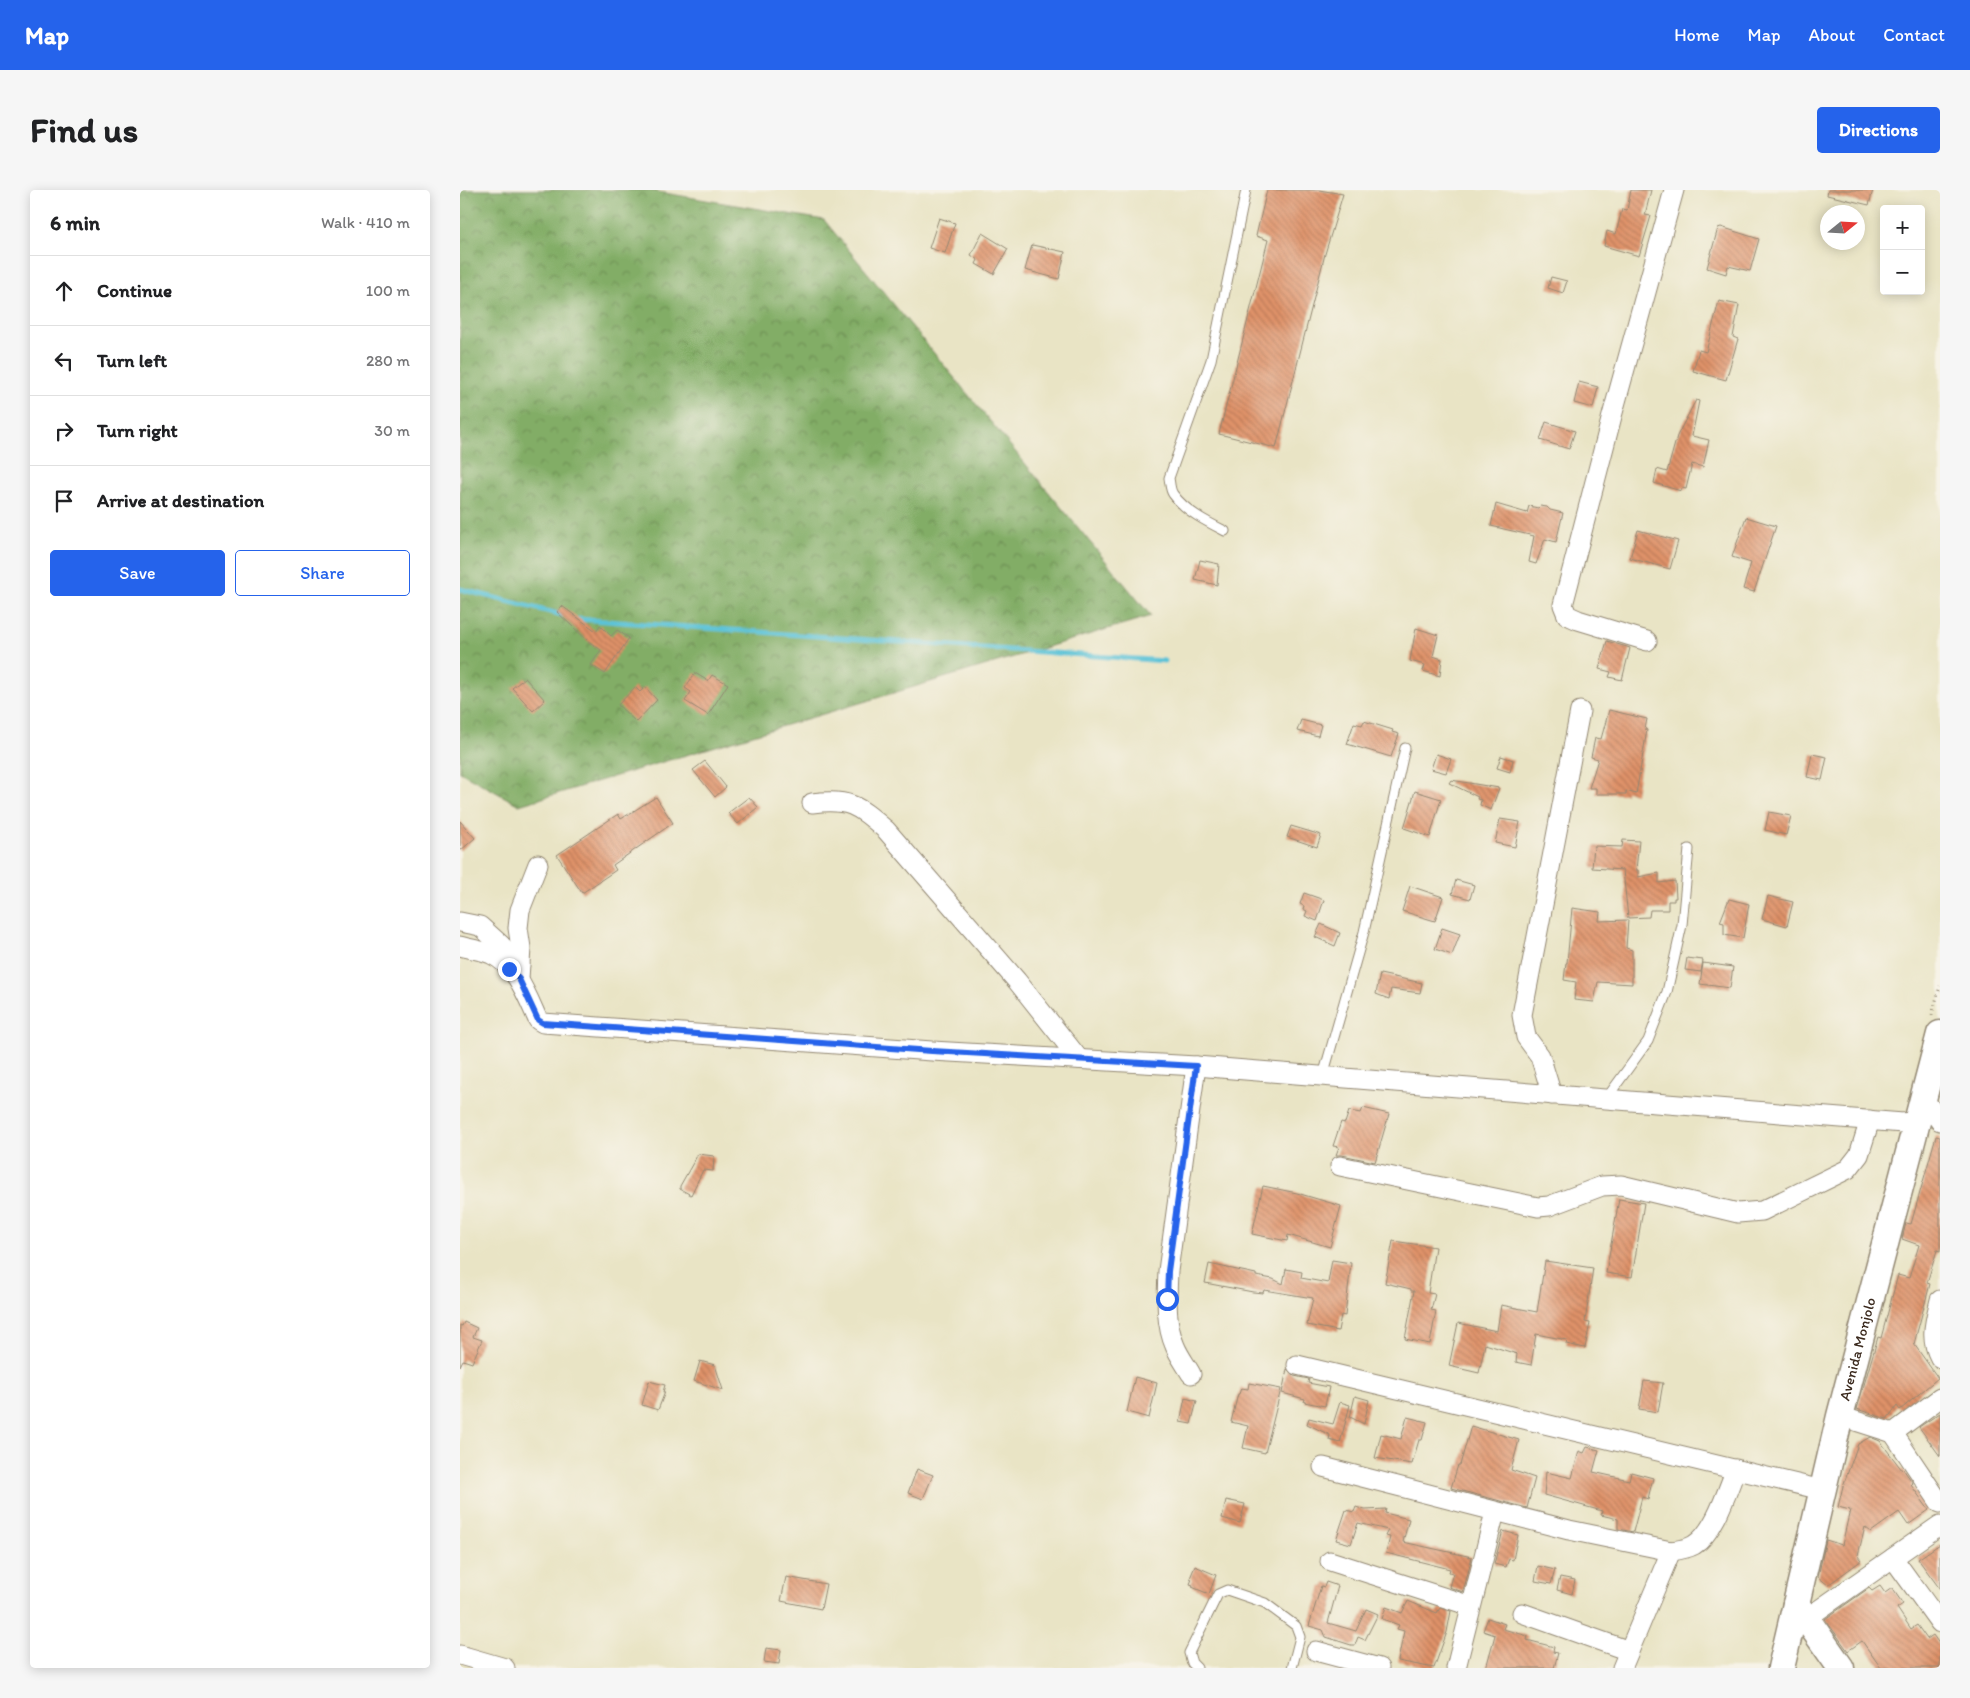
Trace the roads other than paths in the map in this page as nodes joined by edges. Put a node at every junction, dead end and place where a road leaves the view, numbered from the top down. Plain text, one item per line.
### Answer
1 (1246, 190) edge
2 (1674, 190) edge
3 (1225, 531) dead end
4 (1647, 641) dead end
5 (1580, 711) dead end
6 (1405, 748) dead end
7 (812, 803) dead end
8 (1689, 849) dead end
9 (538, 864) dead end
10 (460, 922) edge
11 (460, 946) edge
12 (520, 973) junction
13 (1940, 1034) edge
14 (1079, 1059) junction
15 (1196, 1066) junction
16 (1324, 1076) junction
17 (1552, 1095) junction
18 (1606, 1100) junction
19 (1927, 1113) edge
20 (1870, 1120) junction
21 (1340, 1166) dead end
22 (1940, 1300) edge
23 (1940, 1358) edge
24 (1297, 1365) dead end
25 (1192, 1374) dead end
26 (1940, 1398) edge
27 (1840, 1416) junction
28 (1892, 1433) junction
29 (1323, 1467) dead end
30 (1736, 1469) junction
31 (1822, 1490) junction
32 (1940, 1503) edge
33 (1495, 1512) junction
34 (1940, 1525) edge
35 (1671, 1551) junction
36 (1893, 1558) junction
37 (1330, 1561) dead end
38 (1471, 1606) junction
39 (1801, 1611) junction
40 (1522, 1613) dead end
41 (1940, 1623) edge
42 (1316, 1651) dead end
43 (1629, 1651) junction
44 (460, 1655) edge
45 (505, 1668) edge
46 (1197, 1668) edge
47 (1292, 1668) edge
48 (1379, 1668) edge
49 (1456, 1668) edge
50 (1622, 1668) edge
51 (1781, 1668) edge
52 (1841, 1668) edge

1 - 3 lane
2 - 4 street
5 - 17 street
6 - 16 lane
7 - 14 street
8 - 18 lane
9 - 12 street
10 - 12 street
11 - 12 street
12 - 14 street
13 - 19 street, Avenida Monjolo
14 - 15 street
15 - 16 street
15 - 25 street
16 - 17 street
17 - 18 street
18 - 20 street
19 - 20 street
19 - 27 street, Avenida Monjolo
20 - 21 street
22 - 23 street
24 - 30 street
26 - 28 street
27 - 28 street
27 - 31 street, Avenida Monjolo
28 - 32 street
29 - 33 street
30 - 31 street
30 - 35 street
31 - 39 street, Avenida Monjolo
33 - 35 street
33 - 38 street
34 - 36 street
35 - 43 street
36 - 39 street
36 - 41 street
37 - 38 street
38 - 49 street
39 - 51 street, Avenida Monjolo
39 - 52 street
40 - 43 street
42 - 48 street
43 - 50 street
44 - 45 street
46 - 47 lane

